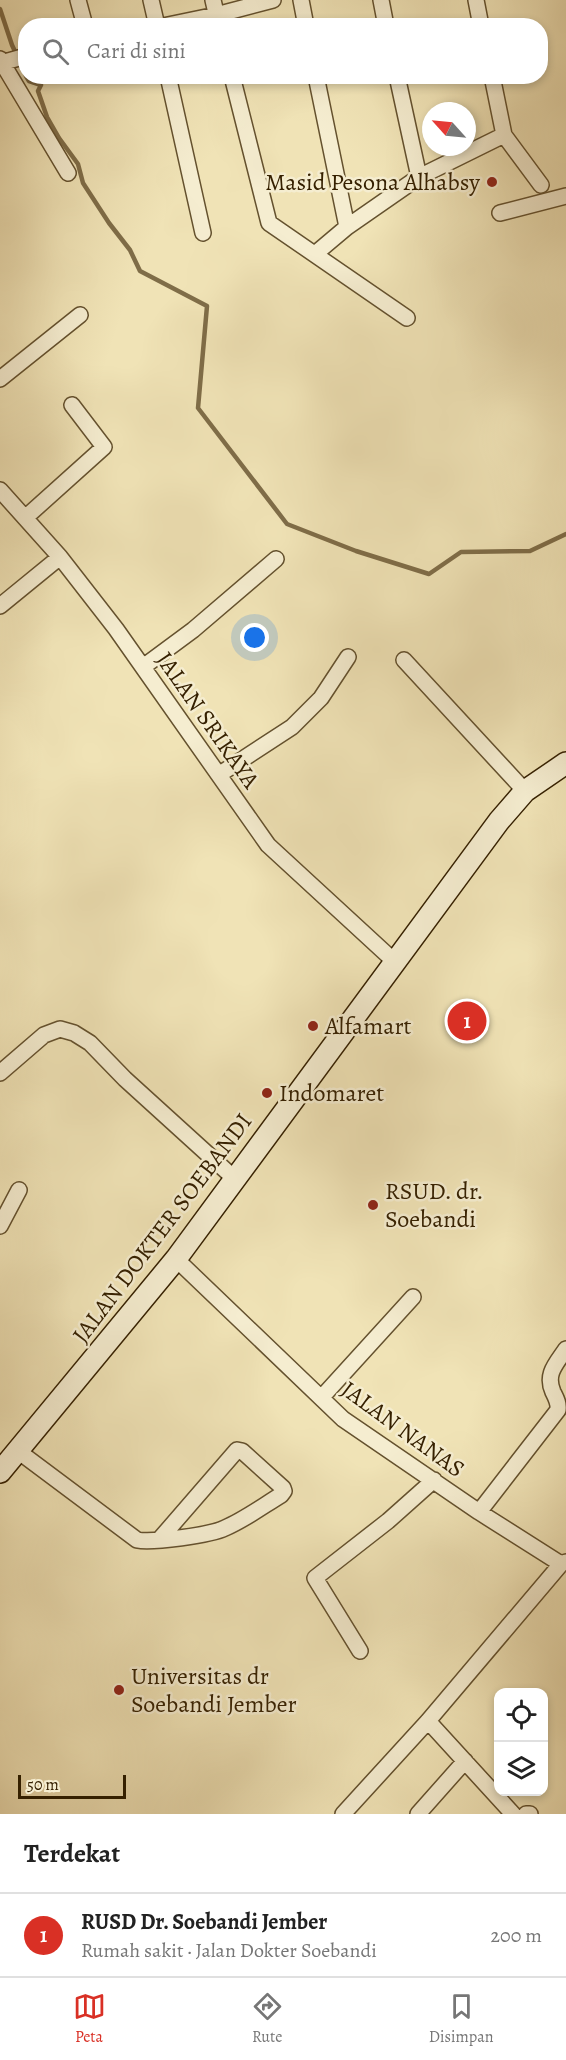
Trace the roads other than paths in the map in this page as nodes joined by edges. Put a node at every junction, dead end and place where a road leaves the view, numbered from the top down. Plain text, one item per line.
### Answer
1 (78, 0) edge
2 (151, 0) edge
3 (273, 0) edge
4 (301, 0) edge
5 (381, 0) edge
6 (476, 0) edge
7 (216, 14) edge
8 (83, 18) edge
9 (155, 18) edge
10 (198, 18) edge
11 (304, 18) edge
12 (385, 18) edge
13 (479, 18) edge
14 (18, 58) edge
15 (3, 61) edge
16 (170, 84) edge
17 (234, 84) edge
18 (318, 84) edge
19 (399, 84) edge
20 (494, 84) edge
21 (504, 135) junction
22 (68, 173) dead end
23 (419, 177) junction
24 (541, 185) dead end
25 (566, 196) edge
26 (500, 213) dead end
27 (346, 227) junction
28 (203, 233) dead end
29 (315, 254) junction
30 (80, 315) dead end
31 (406, 318) dead end
32 (0, 379) edge
33 (72, 405) dead end
34 (0, 490) edge
35 (26, 518) junction
36 (60, 557) junction
37 (276, 559) dead end
38 (0, 606) edge
39 (348, 657) dead end
40 (404, 660) dead end
41 (142, 667) junction
42 (566, 763) edge
43 (220, 774) junction
44 (525, 791) junction
45 (394, 961) junction
46 (0, 1073) edge
47 (234, 1178) junction
48 (19, 1190) dead end
49 (0, 1226) edge
50 (176, 1260) junction
51 (413, 1297) dead end
52 (566, 1349) edge
53 (322, 1397) junction
54 (18, 1451) junction
55 (0, 1471) edge
56 (434, 1480) junction
57 (479, 1512) junction
58 (159, 1540) junction
59 (564, 1563) edge
60 (360, 1651) dead end
61 (428, 1721) junction
62 (465, 1761) junction
63 (343, 1814) edge
64 (418, 1814) edge
65 (513, 1814) edge

1 - 8 street
2 - 9 street
3 - 7 street
4 - 11 street
5 - 12 street
6 - 13 street
7 - 10 street
14 - 15 street
15 - 22 street
16 - 28 street
17 - 29 street
18 - 27 street
19 - 23 street
20 - 21 street
21 - 23 street
21 - 24 street
23 - 27 street
25 - 26 street
27 - 29 street
29 - 31 street
30 - 32 street
33 - 35 street
34 - 35 street, JALAN SRIKAYA
35 - 36 street, JALAN SRIKAYA
36 - 38 street
36 - 41 street, JALAN SRIKAYA
37 - 41 street
39 - 43 street
40 - 44 street
41 - 43 street, JALAN SRIKAYA
42 - 44 main road, JALAN DOKTER SOEBANDI
43 - 45 street, JALAN SRIKAYA
44 - 45 main road, JALAN DOKTER SOEBANDI
45 - 47 main road, JALAN DOKTER SOEBANDI
46 - 47 street
47 - 50 main road, JALAN DOKTER SOEBANDI
48 - 49 street
50 - 53 street, JALAN NANAS
50 - 54 main road, JALAN DOKTER SOEBANDI
51 - 53 street
52 - 57 street
53 - 56 street, JALAN NANAS
54 - 55 main road, JALAN DOKTER SOEBANDI
54 - 58 street
56 - 57 street, JALAN NANAS
56 - 60 street
57 - 59 street, JALAN NANAS
58 - 58 street
59 - 61 street
61 - 62 street
61 - 63 street
62 - 64 street
62 - 65 street

